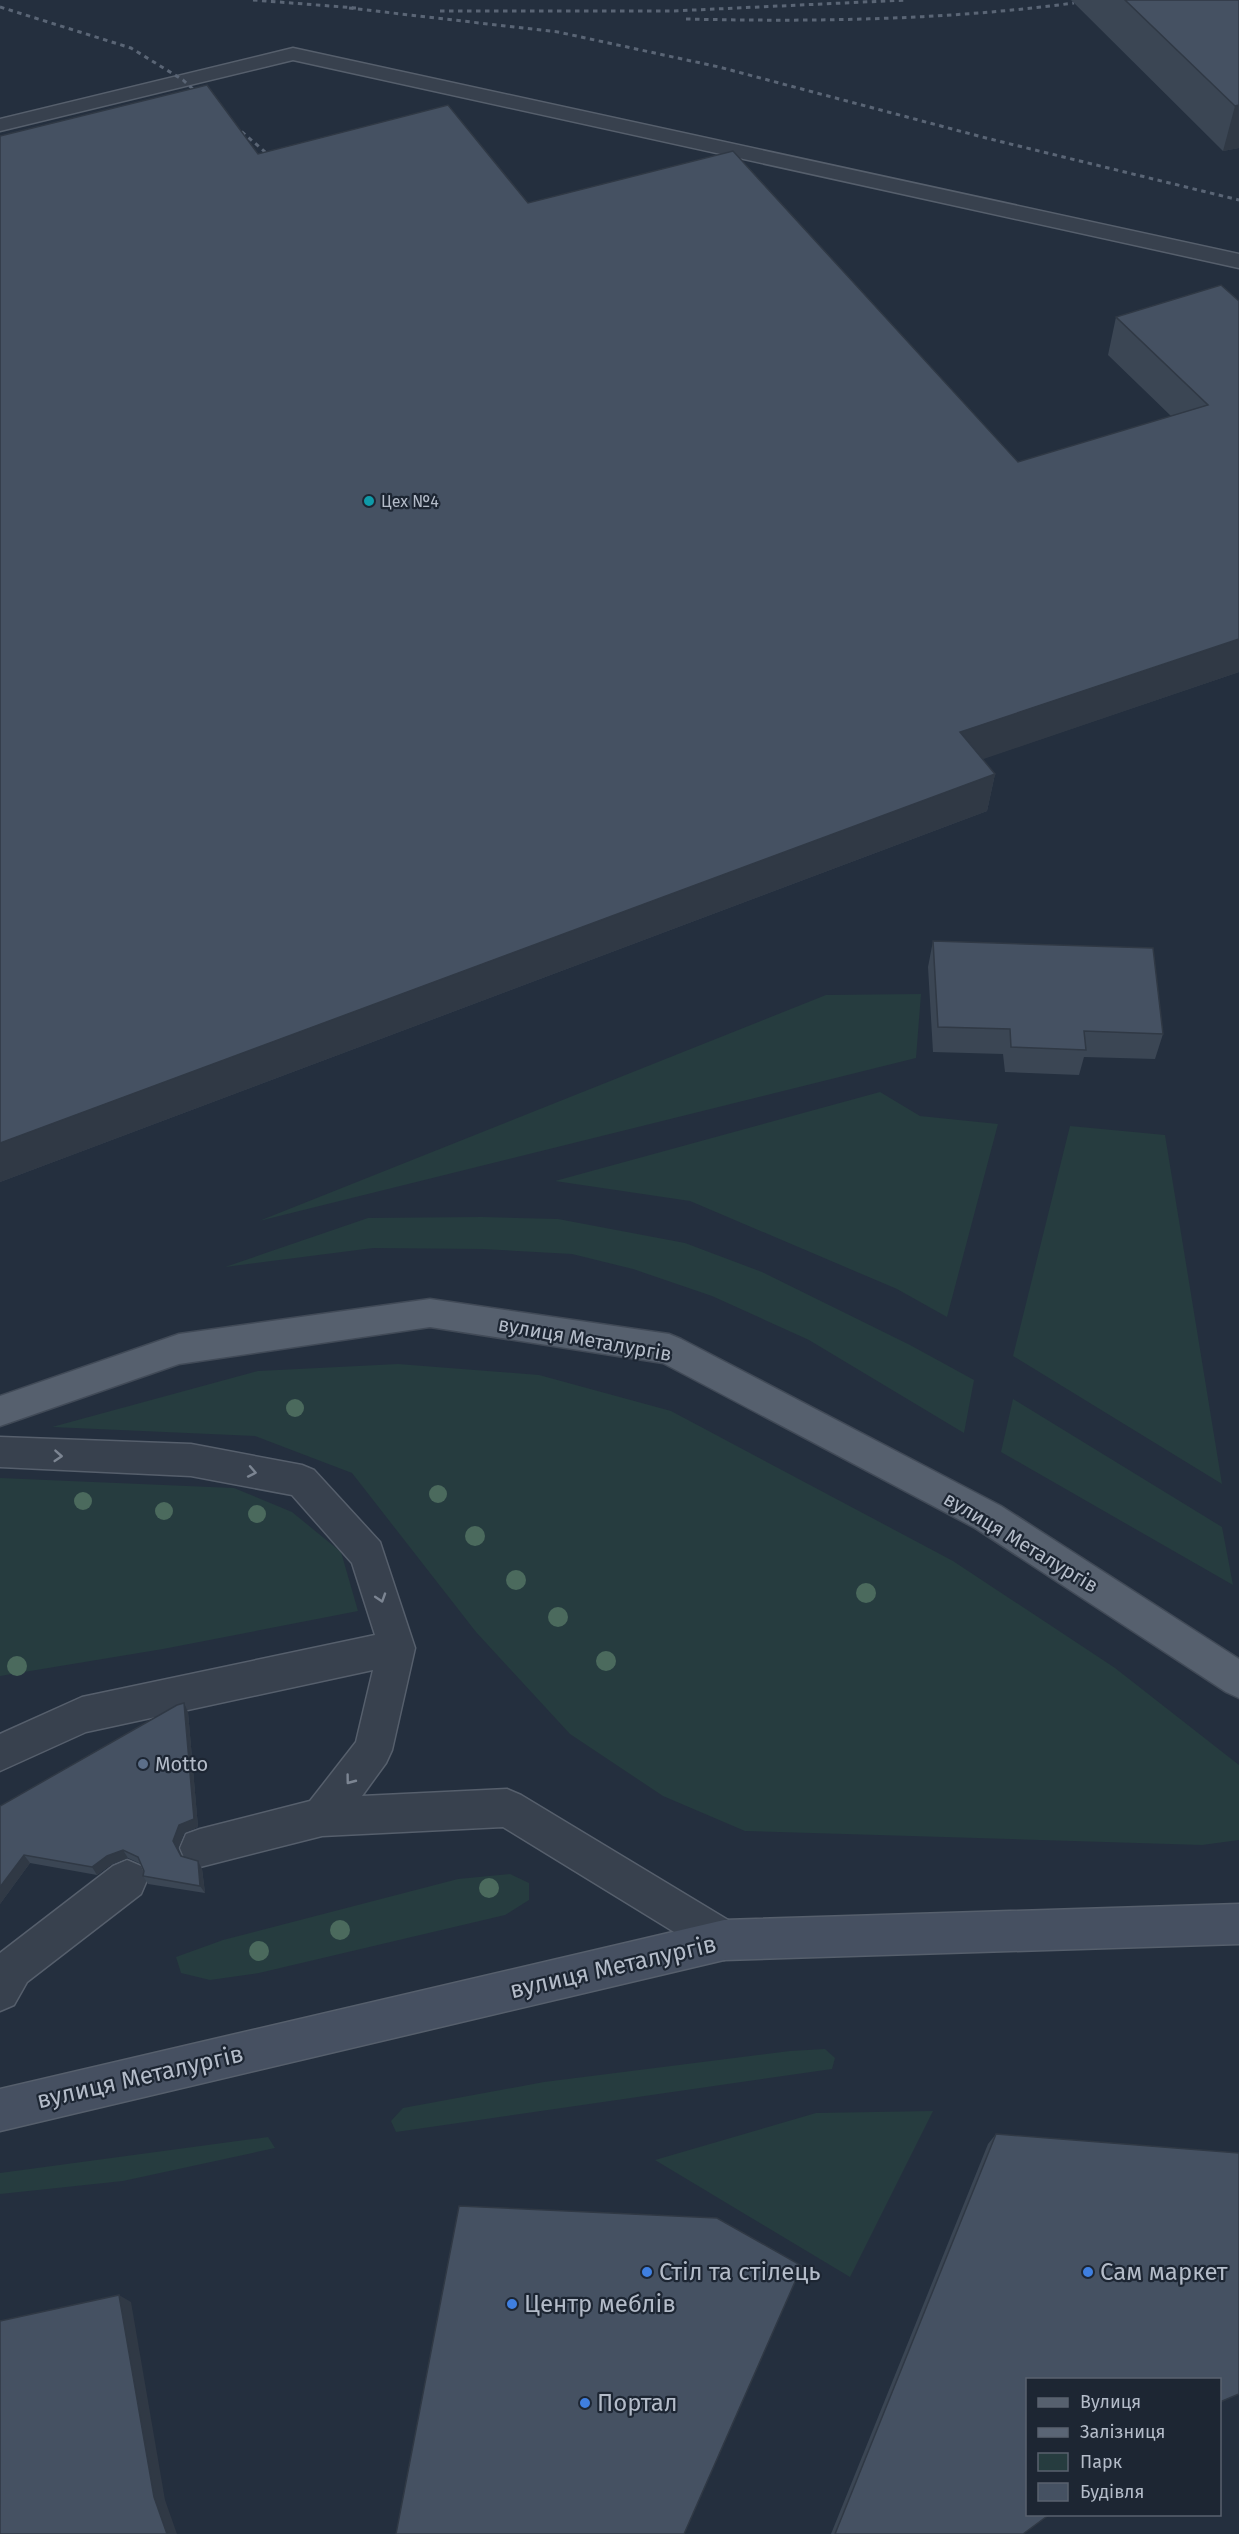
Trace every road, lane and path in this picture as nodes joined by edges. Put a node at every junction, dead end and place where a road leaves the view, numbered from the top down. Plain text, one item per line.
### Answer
1 (0, 125) edge
2 (1239, 261) edge
3 (0, 1411) edge
4 (0, 1452) edge
5 (397, 1648) junction
6 (1239, 1680) edge
7 (0, 1753) edge
8 (322, 1817) junction
9 (200, 1848) dead end
10 (127, 1880) dead end
11 (1239, 1924) edge
12 (724, 1940) junction
13 (0, 1991) edge
14 (0, 2110) edge

1 - 2 lane
3 - 6 main road, вулиця Металургів
4 -> 5 lane
5 - 7 lane
5 -> 8 lane
8 - 9 lane
8 - 12 lane
10 - 13 lane
11 - 12 main road, вулиця Металургів
12 - 14 main road, вулиця Металургів

